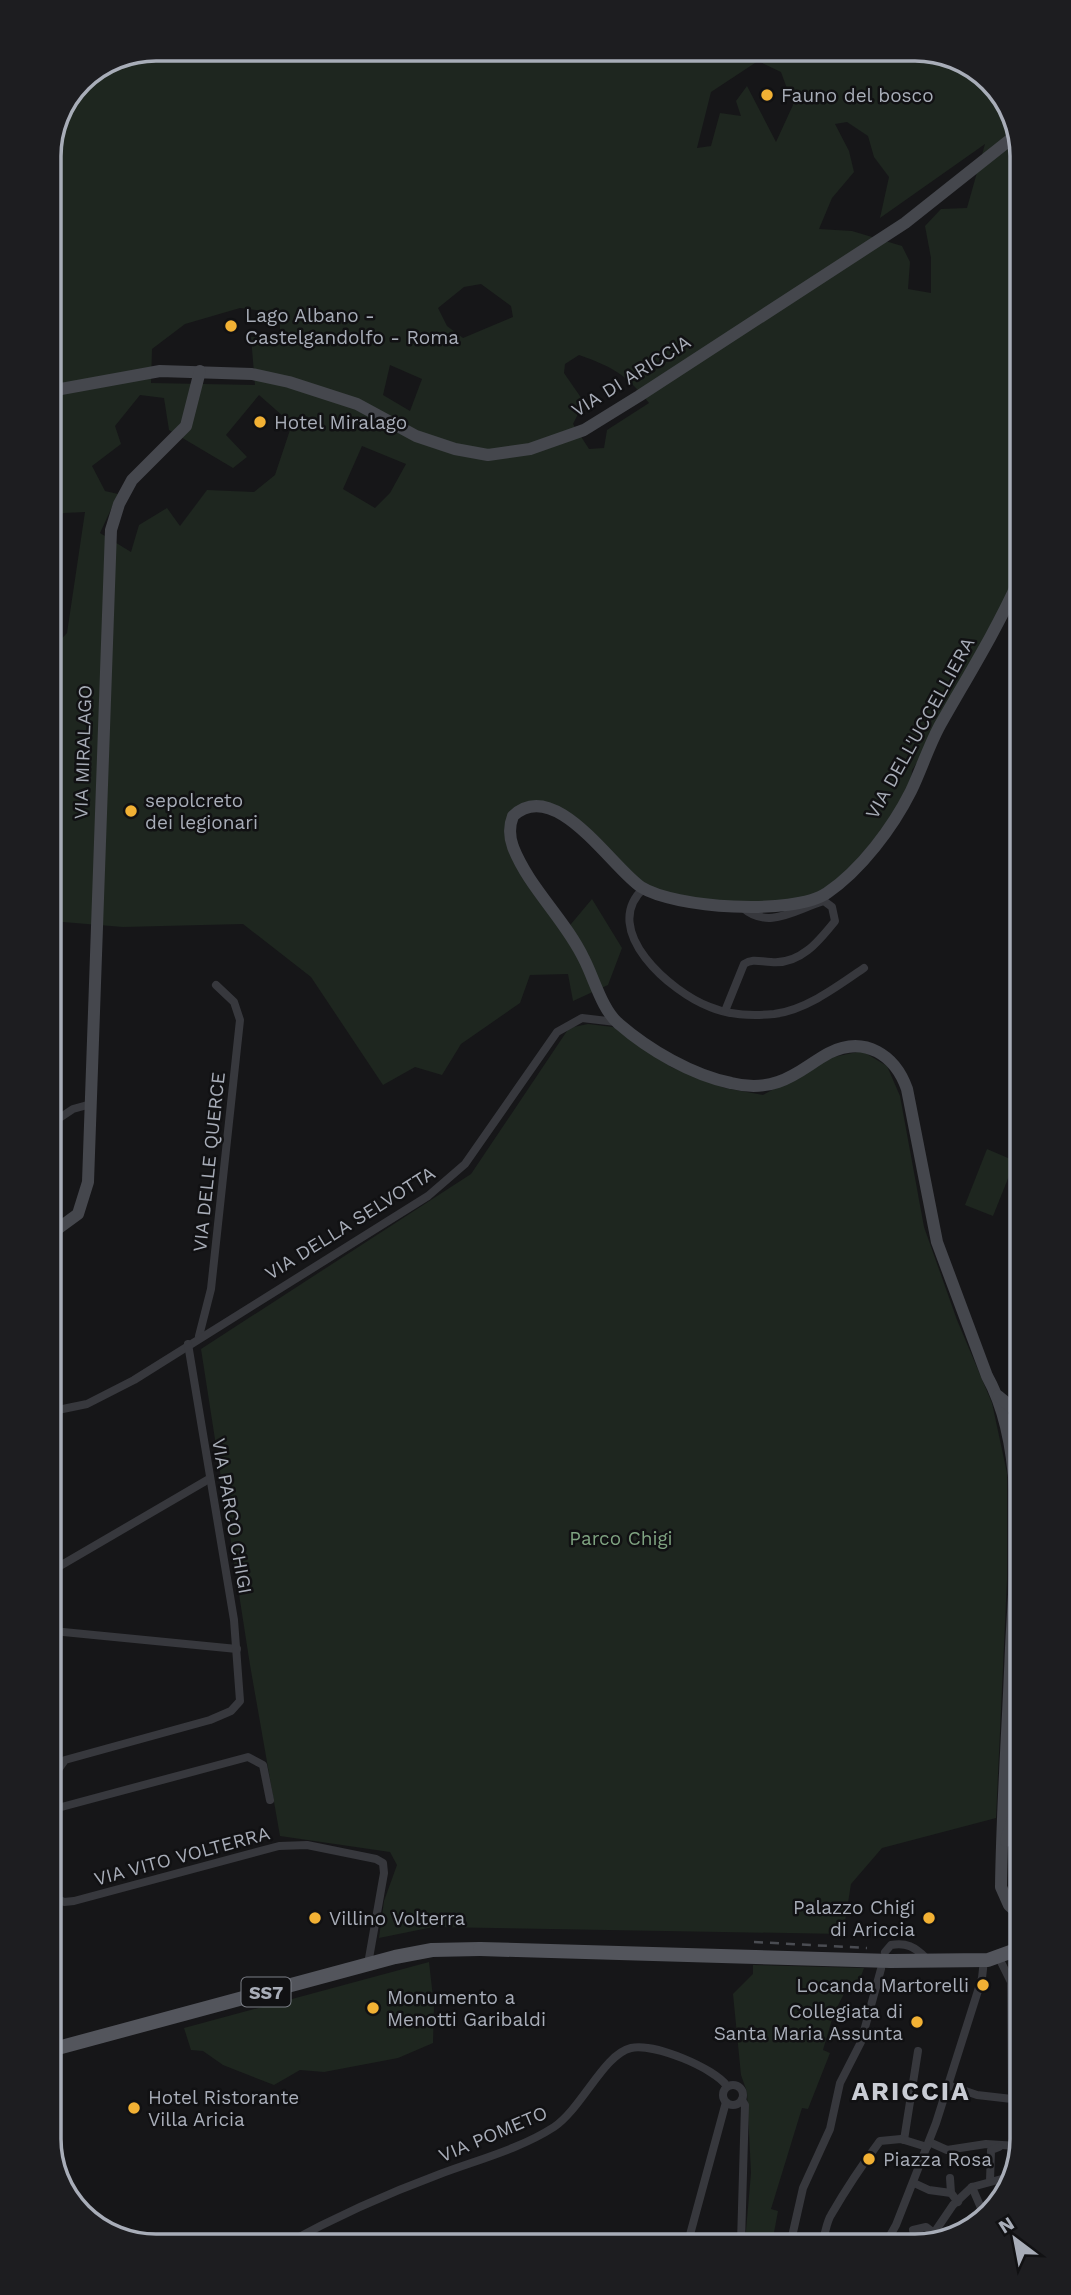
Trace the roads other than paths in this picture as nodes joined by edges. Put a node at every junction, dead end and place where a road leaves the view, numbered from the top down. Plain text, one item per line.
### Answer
1 (1008, 141) edge
2 (201, 371) junction
3 (61, 389) edge
4 (1010, 598) edge
5 (644, 888) junction
6 (743, 907) junction
7 (864, 968) dead end
8 (216, 985) dead end
9 (724, 1011) junction
10 (616, 1023) junction
11 (91, 1104) junction
12 (61, 1117) edge
13 (61, 1226) edge
14 (188, 1344) junction
15 (998, 1396) junction
16 (1010, 1406) edge
17 (61, 1410) edge
18 (1010, 1454) edge
19 (209, 1479) junction
20 (61, 1564) edge
21 (61, 1632) edge
22 (1010, 1636) edge
23 (237, 1649) junction
24 (61, 1766) edge
25 (1004, 1784) junction
26 (1010, 1792) edge
27 (270, 1800) dead end
28 (61, 1807) edge
29 (1010, 1834) edge
30 (1002, 1852) junction
31 (61, 1900) edge
32 (1010, 1901) edge
33 (1010, 1953) edge
34 (999, 1958) junction
35 (984, 1960) junction
36 (886, 1961) junction
37 (368, 1964) junction
38 (1010, 1983) edge
39 (61, 2047) edge
40 (918, 2051) dead end
41 (948, 2085) junction
42 (727, 2086) junction
43 (1010, 2099) edge
44 (742, 2100) junction
45 (726, 2102) junction
46 (904, 2140) junction
47 (928, 2144) junction
48 (1010, 2144) edge
49 (1001, 2146) junction
50 (950, 2178) dead end
51 (1001, 2178) edge
52 (989, 2181) junction
53 (914, 2183) junction
54 (972, 2187) junction
55 (951, 2193) junction
56 (958, 2202) junction
57 (980, 2206) edge
58 (913, 2230) dead end
59 (934, 2232) joint
60 (306, 2234) edge
61 (690, 2234) edge
62 (741, 2234) edge
63 (793, 2234) edge
64 (824, 2234) edge
65 (891, 2234) edge

1 - 2 street, VIA DI ARICCIA
2 - 3 street, VIA DI ARICCIA
2 - 11 street, VIA MIRALAGO
4 - 6 street, VIA DELL'UCCELLIERA
5 - 6 street, VIA DELL'UCCELLIERA
5 - 9 street
5 - 10 street, VIA DELL'UCCELLIERA
6 - 9 street
7 - 9 street
8 - 14 street, VIA DELLE QUERCE
10 - 14 street, VIA DELLA SELVOTTA
10 - 15 street
11 - 12 street
11 - 13 street, VIA MIRALAGO
14 - 17 street, VIA DELLA SELVOTTA
14 - 19 street, VIA PARCO CHIGI
15 - 16 street
15 - 18 street
19 - 20 street
19 - 23 street, VIA PARCO CHIGI
21 - 23 street
22 - 25 street
23 - 24 street, VIA PARCO CHIGI
25 - 26 street
25 - 30 street
27 - 28 street
29 - 30 street
30 - 32 street
31 - 37 street, VIA VITO VOLTERRA
33 - 34 main road, SS7
34 - 35 main road, SS7
34 - 38 street
35 - 36 main road, SS7
35 - 41 street
36 - 37 main road, SS7, bridge
36 - 63 street
37 - 39 main road, SS7
40 - 46 street
41 - 43 street
41 - 47 street
42 - 44 street
42 - 45 street
42 - 60 street, VIA POMETO
44 - 45 street
44 - 62 street
45 - 61 street
46 - 47 street
46 - 64 street
47 - 49 street
47 - 53 street
48 - 49 street
49 - 52 street
50 - 55 street
51 - 52 street
52 - 54 street
53 - 55 street
53 - 65 street
54 - 56 street
54 - 57 street
55 - 56 street
56 - 59 street
58 - 59 street

